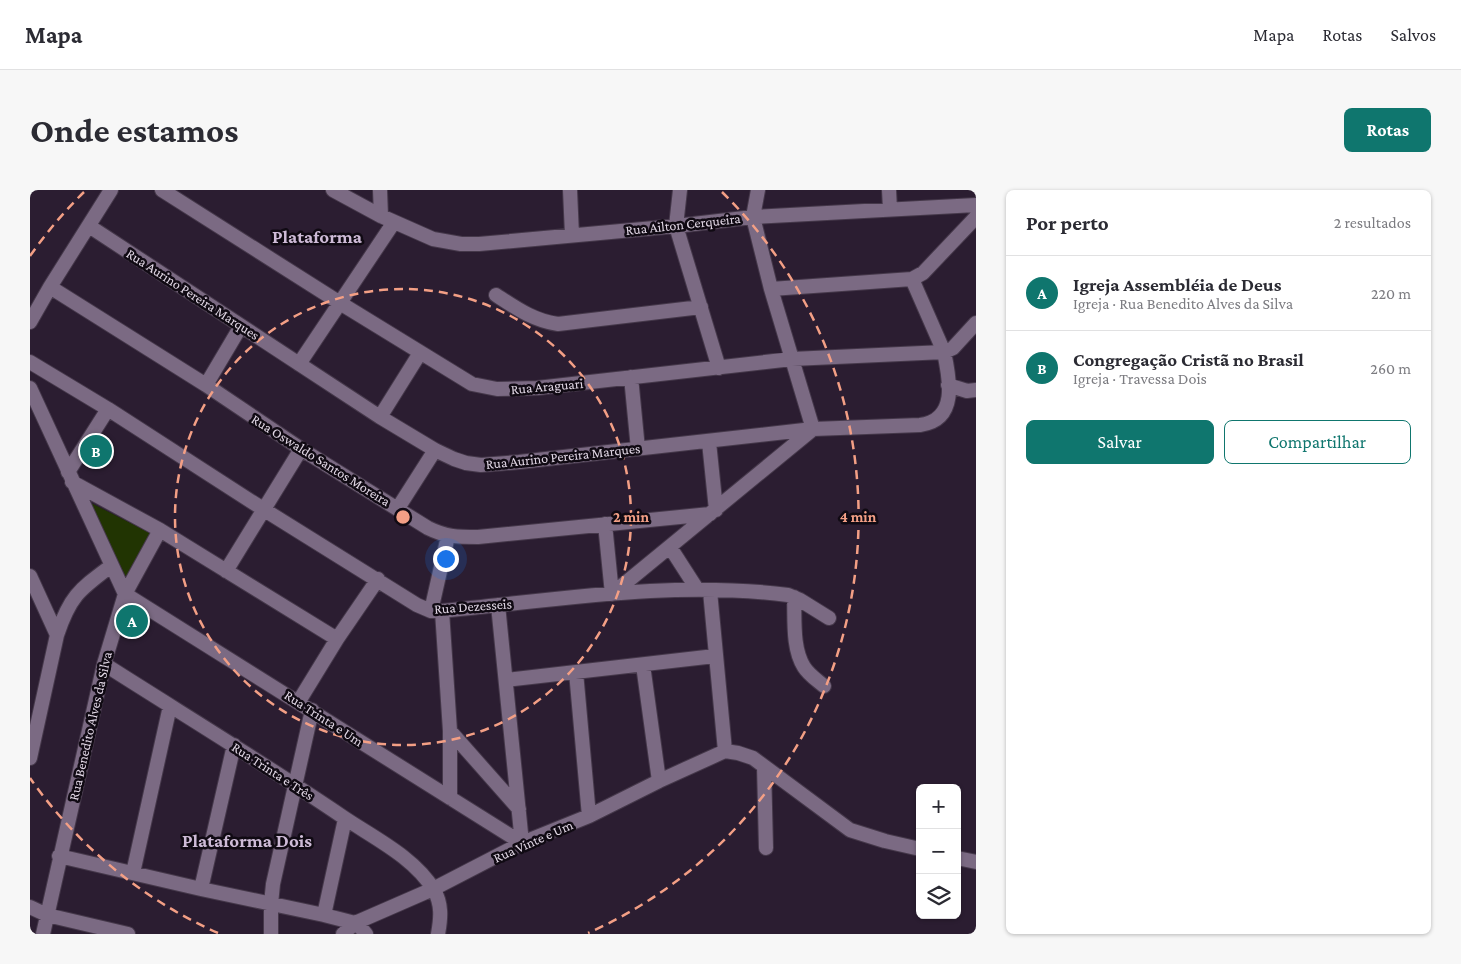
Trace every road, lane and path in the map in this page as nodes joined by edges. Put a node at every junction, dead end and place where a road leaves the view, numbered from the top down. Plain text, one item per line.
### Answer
1 (111, 190) edge
2 (162, 190) edge
3 (333, 190) edge
4 (380, 190) edge
5 (570, 190) edge
6 (680, 190) edge
7 (758, 190) edge
8 (889, 190) edge
9 (976, 205) edge
10 (890, 209) junction
11 (753, 217) junction
12 (976, 217) edge
13 (387, 219) junction
14 (89, 226) junction
15 (676, 226) junction
16 (572, 235) junction
17 (912, 279) junction
18 (50, 286) junction
19 (771, 289) junction
20 (496, 295) dead end
21 (340, 303) junction
22 (701, 307) junction
23 (30, 322) edge
24 (976, 323) edge
25 (241, 326) junction
26 (944, 352) junction
27 (420, 353) junction
28 (792, 359) junction
29 (30, 362) edge
30 (299, 364) junction
31 (719, 368) junction
32 (631, 377) junction
33 (206, 385) junction
34 (948, 385) junction
35 (30, 388) edge
36 (976, 390) edge
37 (108, 409) junction
38 (380, 416) junction
39 (813, 429) junction
40 (709, 442) junction
41 (301, 449) junction
42 (638, 449) junction
43 (435, 450) junction
44 (70, 477) junction
45 (398, 508) junction
46 (263, 509) junction
47 (713, 512) junction
48 (605, 524) junction
49 (160, 530) junction
50 (448, 536) junction
51 (670, 547) junction
52 (111, 566) junction
53 (226, 571) junction
54 (30, 576) edge
55 (378, 579) junction
56 (704, 590) junction
57 (125, 594) junction
58 (612, 594) junction
59 (794, 597) junction
60 (498, 605) junction
61 (436, 611) junction
62 (829, 618) dead end
63 (57, 636) junction
64 (337, 639) junction
65 (715, 656) junction
66 (104, 664) junction
67 (644, 665) junction
68 (576, 672) junction
69 (506, 680) junction
70 (824, 686) dead end
71 (299, 702) junction
72 (170, 706) junction
73 (312, 710) junction
74 (450, 730) junction
75 (234, 745) junction
76 (725, 750) junction
77 (30, 758) edge
78 (764, 766) junction
79 (659, 781) junction
80 (296, 785) junction
81 (450, 798) junction
82 (519, 809) junction
83 (589, 816) junction
84 (345, 818) junction
85 (522, 843) junction
86 (766, 848) dead end
87 (916, 848) edge
88 (60, 856) junction
89 (961, 859) edge
90 (976, 862) edge
91 (133, 873) junction
92 (201, 889) junction
93 (433, 889) junction
94 (271, 904) junction
95 (30, 907) edge
96 (47, 915) junction
97 (324, 916) junction
98 (355, 924) junction
99 (43, 934) edge
100 (128, 934) edge
101 (271, 934) edge
102 (343, 934) edge
103 (366, 934) edge
104 (438, 934) edge

1 - 14 street
2 - 21 street, Rua Araguari
3 - 13 street, Rua Ailton Cerqueira
4 - 13 street
5 - 16 street
6 - 15 street
7 - 11 street
8 - 10 street
9 - 10 street, Rua Ailton Cerqueira
10 - 11 street, Rua Ailton Cerqueira
11 - 15 street, Rua Ailton Cerqueira
11 - 19 street
12 - 17 street
13 - 16 street, Rua Ailton Cerqueira
13 - 21 street
14 - 18 street
14 - 25 street, Rua Aurino Pereira Marques
15 - 16 street, Rua Ailton Cerqueira
15 - 22 street
17 - 19 street
17 - 26 street
18 - 23 street
18 - 33 street, Rua Oswaldo Santos Moreira
19 - 28 street
20 - 22 street
21 - 27 street, Rua Araguari
21 - 30 street
22 - 31 street
24 - 26 street
25 - 30 street, Rua Aurino Pereira Marques
25 - 33 street
26 - 28 street, Rua Araguari
26 - 34 street
27 - 32 street, Rua Araguari
27 - 38 street
28 - 31 street, Rua Araguari
28 - 39 street
29 - 37 street, Rua Dezesseis
30 - 38 street, Rua Aurino Pereira Marques
31 - 32 street, Rua Araguari
32 - 42 street
33 - 41 street, Rua Oswaldo Santos Moreira
34 - 36 street
34 - 39 street, Rua Aurino Pereira Marques
35 - 44 street
37 - 44 street
37 - 46 street, Rua Dezesseis
38 - 43 street, Rua Aurino Pereira Marques
39 - 40 street, Rua Aurino Pereira Marques
39 - 47 street
40 - 42 street, Rua Aurino Pereira Marques
40 - 47 street
41 - 45 street, Rua Oswaldo Santos Moreira
41 - 46 street
42 - 43 street, Rua Aurino Pereira Marques
43 - 45 street
44 - 49 street
44 - 52 street
45 - 50 street, Rua Oswaldo Santos Moreira
46 - 53 street
46 - 55 street, Rua Dezesseis
47 - 48 street, Rua Oswaldo Santos Moreira
47 - 51 street
48 - 50 street, Rua Oswaldo Santos Moreira
48 - 58 street
49 - 53 street
49 - 57 street, Rua Benedito Alves da Silva
50 - 61 street
51 - 56 street
51 - 58 street
52 - 57 street
52 - 63 street
53 - 64 street
54 - 63 street
55 - 61 street, Rua Dezesseis
55 - 64 street
56 - 58 street, Rua Dezesseis
56 - 59 street, Rua Dezesseis
56 - 65 street
57 - 66 street, Rua Benedito Alves da Silva
57 - 71 street, Rua Trinta e Um
58 - 60 street, Rua Dezesseis
59 - 62 street, Rua Dezesseis
59 - 70 street
60 - 61 street, Rua Dezesseis
60 - 69 street
61 - 74 street
63 - 77 street
64 - 71 street
65 - 67 street
65 - 76 street
66 - 72 street, Rua Trinta e Três
66 - 88 street, Rua Benedito Alves da Silva
67 - 68 street
67 - 79 street
68 - 69 street
68 - 83 street
69 - 82 street
71 - 73 street, Rua Trinta e Um
72 - 75 street, Rua Trinta e Três
72 - 91 street
73 - 80 street
73 - 81 street, Rua Trinta e Um
74 - 81 street
74 - 82 street
75 - 80 street, Rua Trinta e Três
75 - 92 street
76 - 78 street
76 - 79 street, Rua Vinte e Um
78 - 86 street
78 - 87 street
79 - 83 street, Rua Vinte e Um
80 - 84 street, Rua Trinta e Três
80 - 94 street
81 - 85 street, Rua Trinta e Um
82 - 85 street
83 - 85 street, Rua Vinte e Um
84 - 93 street, Rua Trinta e Três
84 - 97 street
85 - 93 street, Rua Vinte e Um
88 - 91 street
88 - 96 street, Rua Benedito Alves da Silva
89 - 90 street
91 - 92 street
92 - 94 street
93 - 98 street, Rua Vinte e Um
93 - 104 street
94 - 97 street
94 - 101 street
95 - 96 street
96 - 99 street, Rua Benedito Alves da Silva
96 - 100 street
97 - 98 street
98 - 102 street, Rua Vinte e Um
98 - 103 street

